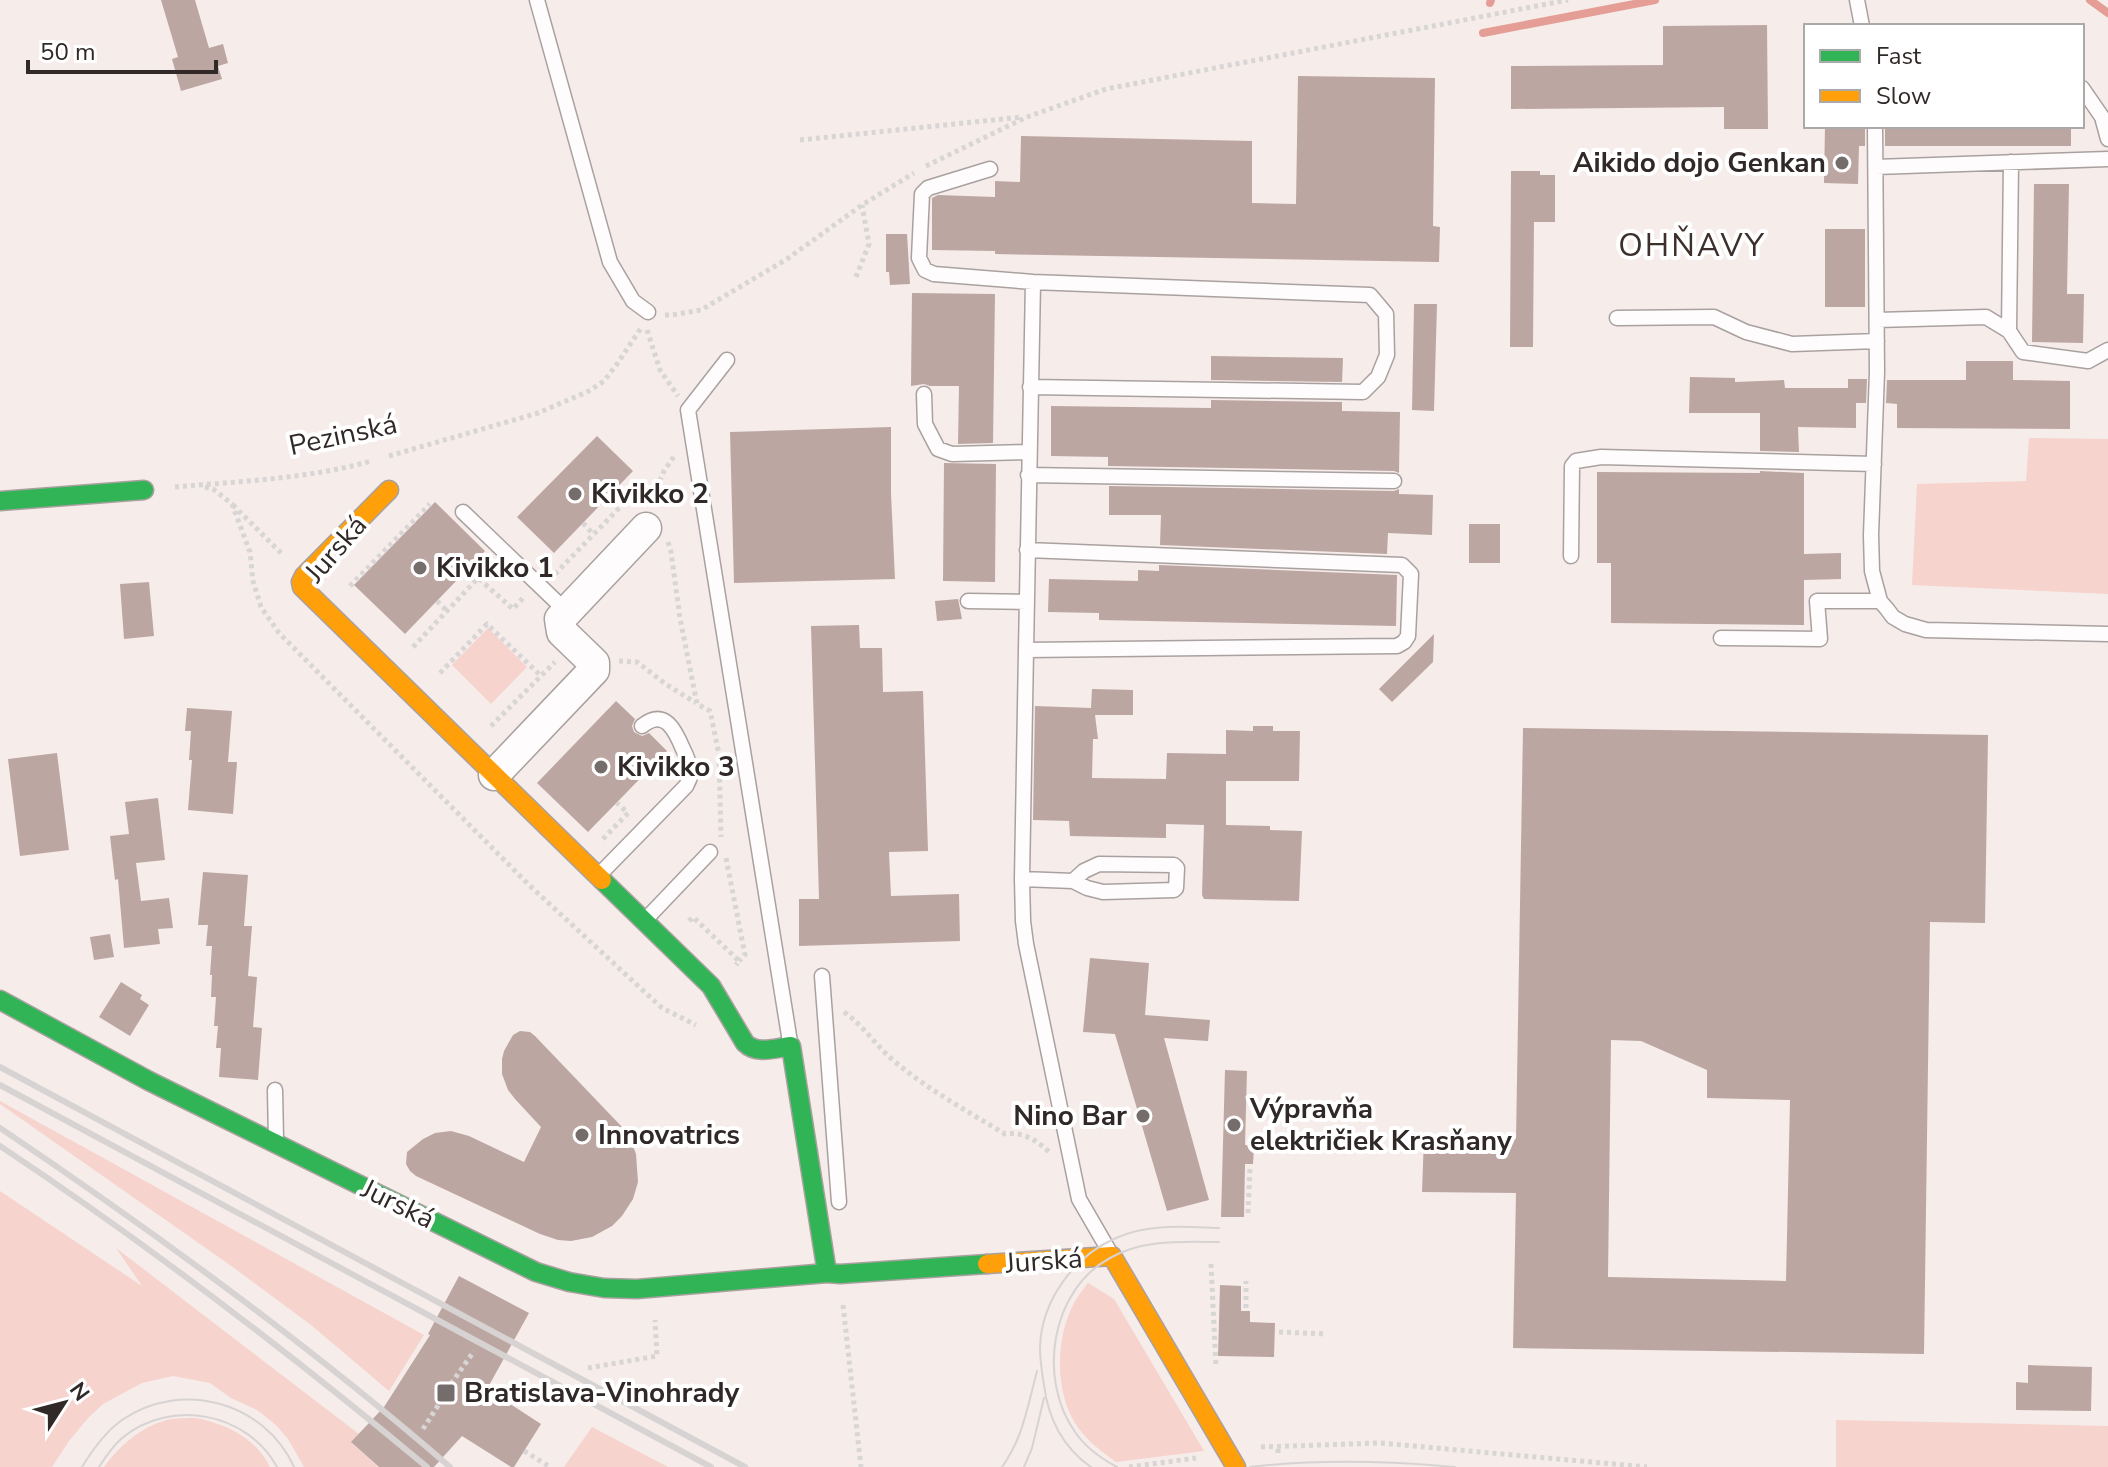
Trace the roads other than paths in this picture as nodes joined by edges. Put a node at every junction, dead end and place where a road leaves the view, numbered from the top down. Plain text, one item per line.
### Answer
1 (537, 0) edge
2 (1857, 0) edge
3 (1862, 24) edge
4 (2084, 91) edge
5 (1875, 128) edge
6 (2108, 139) edge
7 (2108, 159) edge
8 (2011, 162) junction
9 (1876, 167) junction
10 (990, 169) dead end
11 (1033, 282) junction
12 (646, 317) road end
13 (1617, 318) dead end
14 (1877, 320) junction
15 (2009, 331) junction
16 (1877, 341) junction
17 (2108, 350) edge
18 (727, 360) dead end
19 (1030, 387) junction
20 (924, 394) dead end
21 (1028, 452) junction
22 (1874, 464) junction
23 (1028, 475) junction
24 (1394, 481) dead end
25 (144, 490) road end
26 (389, 490) dead end
27 (0, 501) edge
28 (463, 512) dead end
29 (645, 522) road end
30 (1027, 550) junction
31 (1571, 556) dead end
32 (968, 601) dead end
33 (1880, 601) junction
34 (1027, 602) junction
35 (570, 607) junction
36 (2108, 634) edge
37 (1721, 638) dead end
38 (1026, 650) junction
39 (642, 726) dead end
40 (494, 775) junction
41 (716, 848) road end
42 (604, 870) junction
43 (1022, 879) junction
44 (1073, 881) junction
45 (650, 915) junction
46 (822, 976) dead end
47 (0, 1000) edge
48 (791, 1046) junction
49 (275, 1090) dead end
50 (275, 1144) junction
51 (839, 1202) dead end
52 (1112, 1256) junction
53 (833, 1273) junction
54 (1232, 1459) edge

1 - 12 lane
2 - 3 lane
4 - 6 lane
5 - 9 lane
7 - 8 lane
8 - 9 lane
8 - 15 lane
9 - 14 lane
10 - 11 lane
11 - 19 lane
11 - 19 lane
13 - 16 lane
14 - 15 lane
14 - 16 lane
15 - 17 lane
16 - 22 lane
18 - 48 lane
19 - 21 lane
20 - 21 lane
21 - 23 lane
22 - 31 lane
22 - 33 lane
23 - 24 lane
23 - 30 lane
25 - 27 street
26 - 40 street, Jurská
28 - 35 lane
29 - 35 street
30 - 34 lane
30 - 38 lane
32 - 34 lane
33 - 36 lane
33 - 37 lane
34 - 38 lane
35 - 40 street
38 - 43 lane
39 - 42 lane
40 - 42 street, Jurská
41 - 45 lane
42 - 45 street, Jurská
43 - 44 lane
43 - 52 lane
44 - 44 lane
45 - 48 street, Jurská
46 - 51 lane
47 - 50 street, Jurská
48 - 53 street
49 - 50 lane
50 - 53 street, Jurská
52 - 53 street, Jurská
52 - 54 street, Jurská

